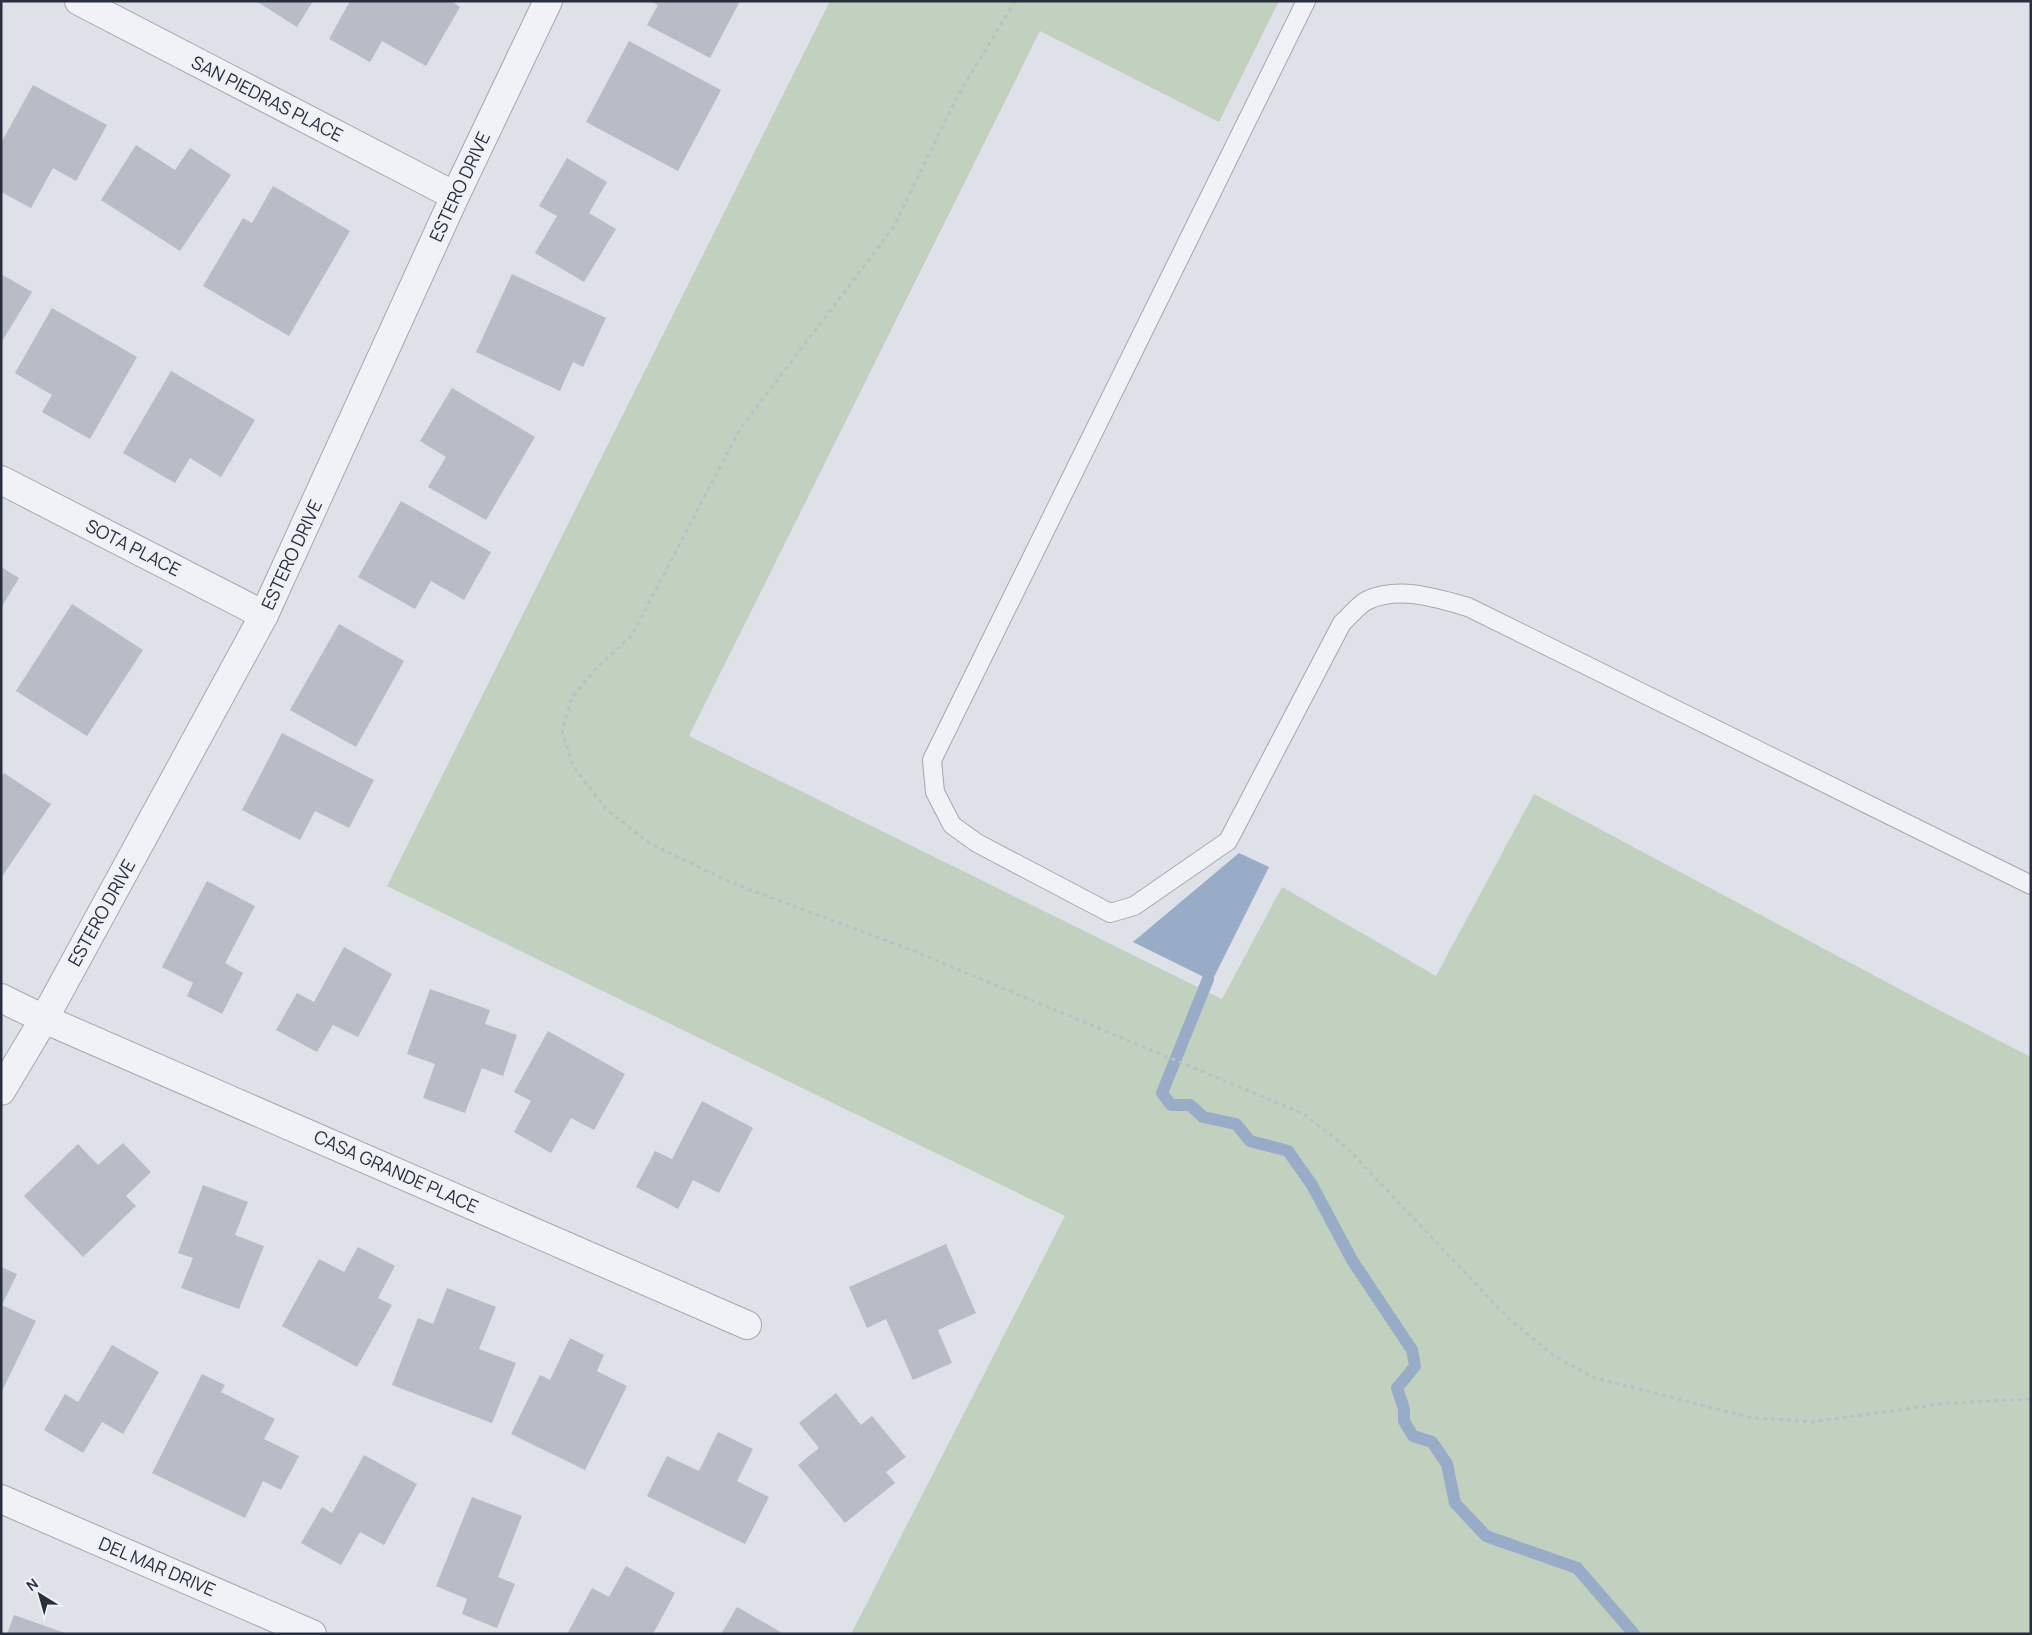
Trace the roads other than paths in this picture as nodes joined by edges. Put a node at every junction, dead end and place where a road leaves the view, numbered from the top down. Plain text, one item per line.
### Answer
1 (78, 1) edge
2 (548, 1) edge
3 (1306, 1) edge
4 (455, 196) junction
5 (1, 480) edge
6 (264, 615) junction
7 (2031, 885) edge
8 (1, 998) edge
9 (44, 1019) junction
10 (1, 1091) edge
11 (747, 1325) dead end
12 (1, 1499) edge
13 (312, 1634) edge

1 - 4 street, SAN PIEDRAS PLACE
2 - 4 street, ESTERO DRIVE
3 - 7 lane
4 - 6 street, ESTERO DRIVE
5 - 6 street, SOTA PLACE
6 - 9 street, ESTERO DRIVE
8 - 9 street, CASA GRANDE PLACE
9 - 10 street, ESTERO DRIVE
9 - 11 street, CASA GRANDE PLACE
12 - 13 street, DEL MAR DRIVE

